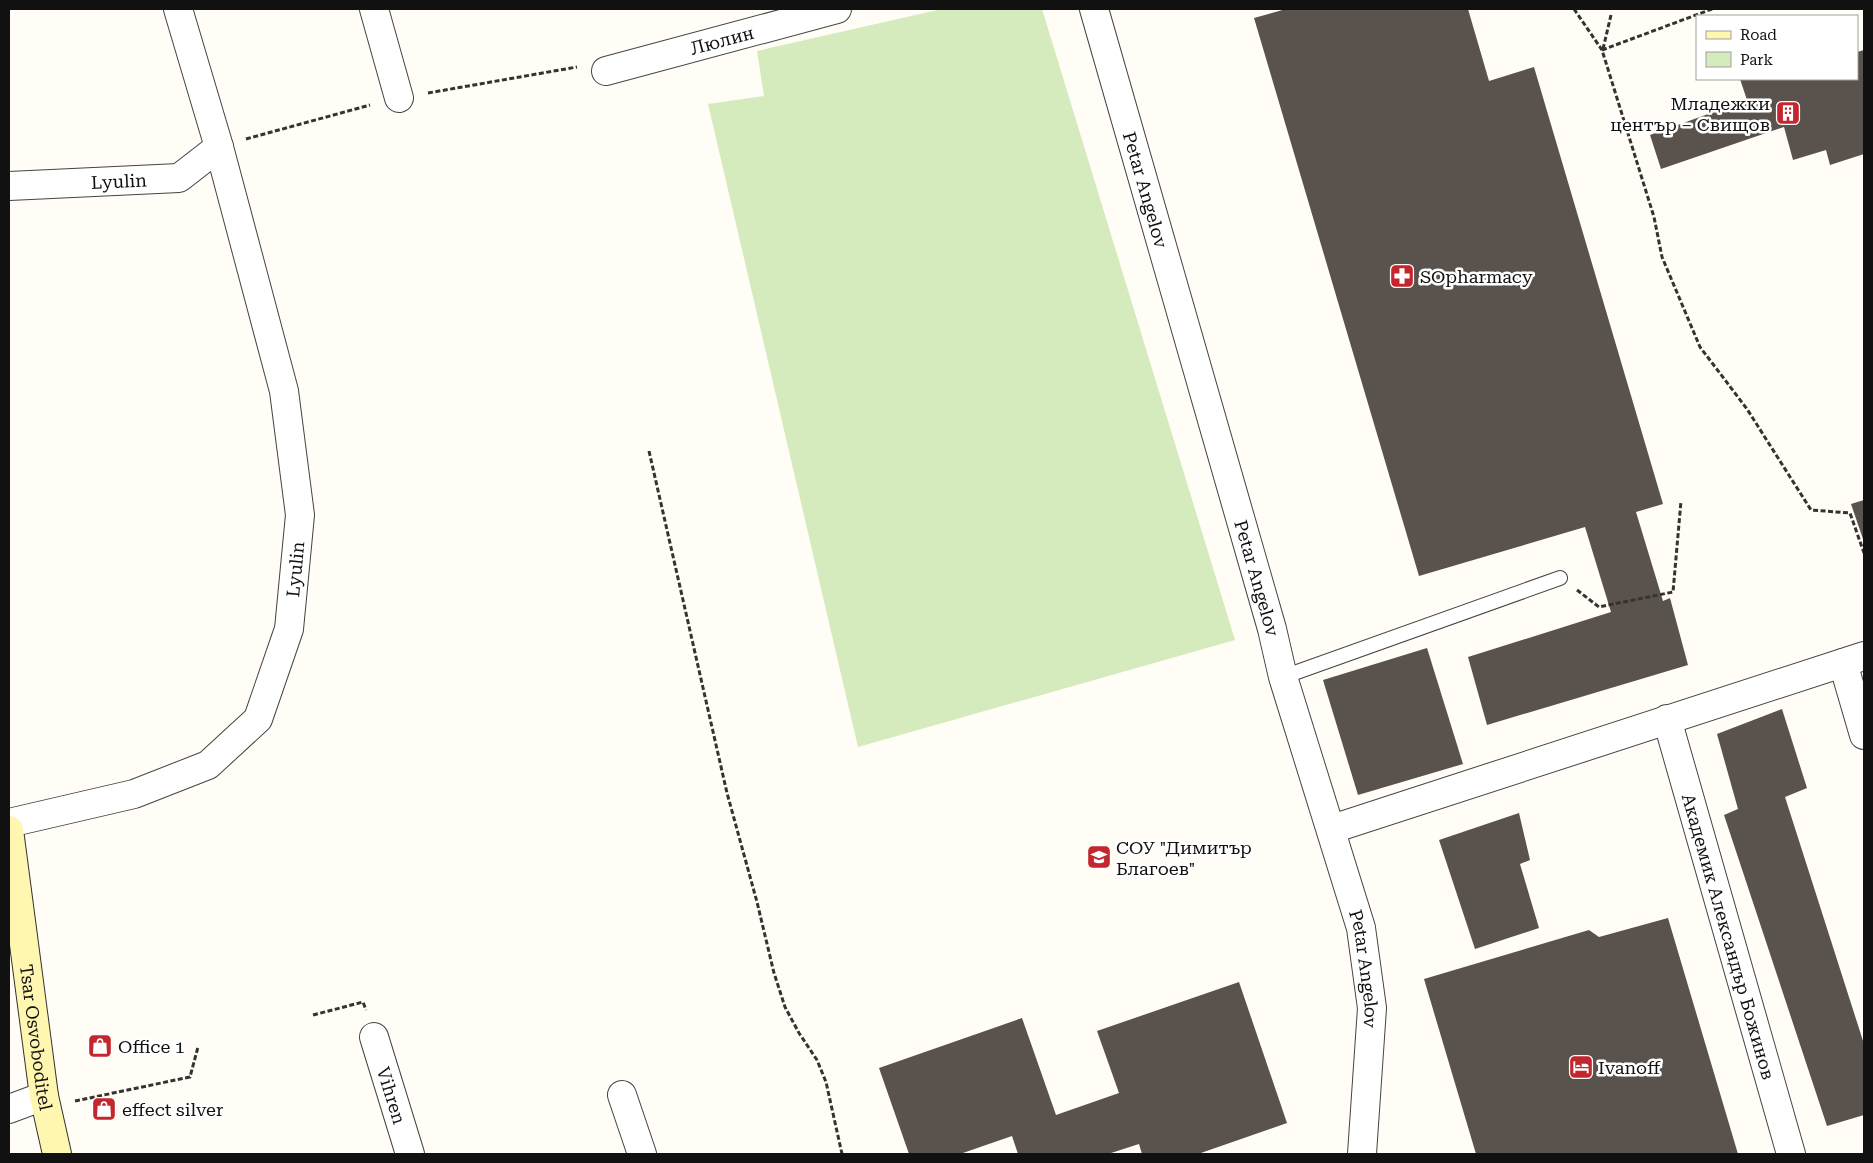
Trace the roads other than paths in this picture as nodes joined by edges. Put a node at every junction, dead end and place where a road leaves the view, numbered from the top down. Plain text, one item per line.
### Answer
1 (178, 9) edge
2 (374, 9) edge
3 (837, 9) edge
4 (1094, 9) edge
5 (606, 71) dead end
6 (400, 98) dead end
7 (219, 147) junction
8 (9, 186) edge
9 (1560, 578) road end
10 (1854, 660) edge
11 (1283, 677) junction
12 (1667, 719) junction
13 (1864, 735) edge
14 (9, 822) edge
15 (1332, 829) junction
16 (9, 830) edge
17 (371, 1028) road end
18 (622, 1095) dead end
19 (44, 1096) junction
20 (9, 1109) edge
21 (57, 1154) edge
22 (410, 1154) edge
23 (642, 1154) edge
24 (1362, 1154) edge
25 (1791, 1154) edge

1 - 7 street, Lyulin
2 - 6 street
3 - 5 street, Люлин
4 - 11 street, Petar Angelov
7 - 8 street, Lyulin
7 - 14 street, Lyulin
9 - 11 lane
10 - 12 street
10 - 13 street
11 - 15 street, Petar Angelov
12 - 15 street
12 - 25 street, Академик Александър Божинов
15 - 24 street, Petar Angelov
16 - 19 street, Tsar Osvoboditel
17 - 22 street, Vihren
18 - 23 street
19 - 20 street
19 - 21 street, Tsar Osvoboditel

